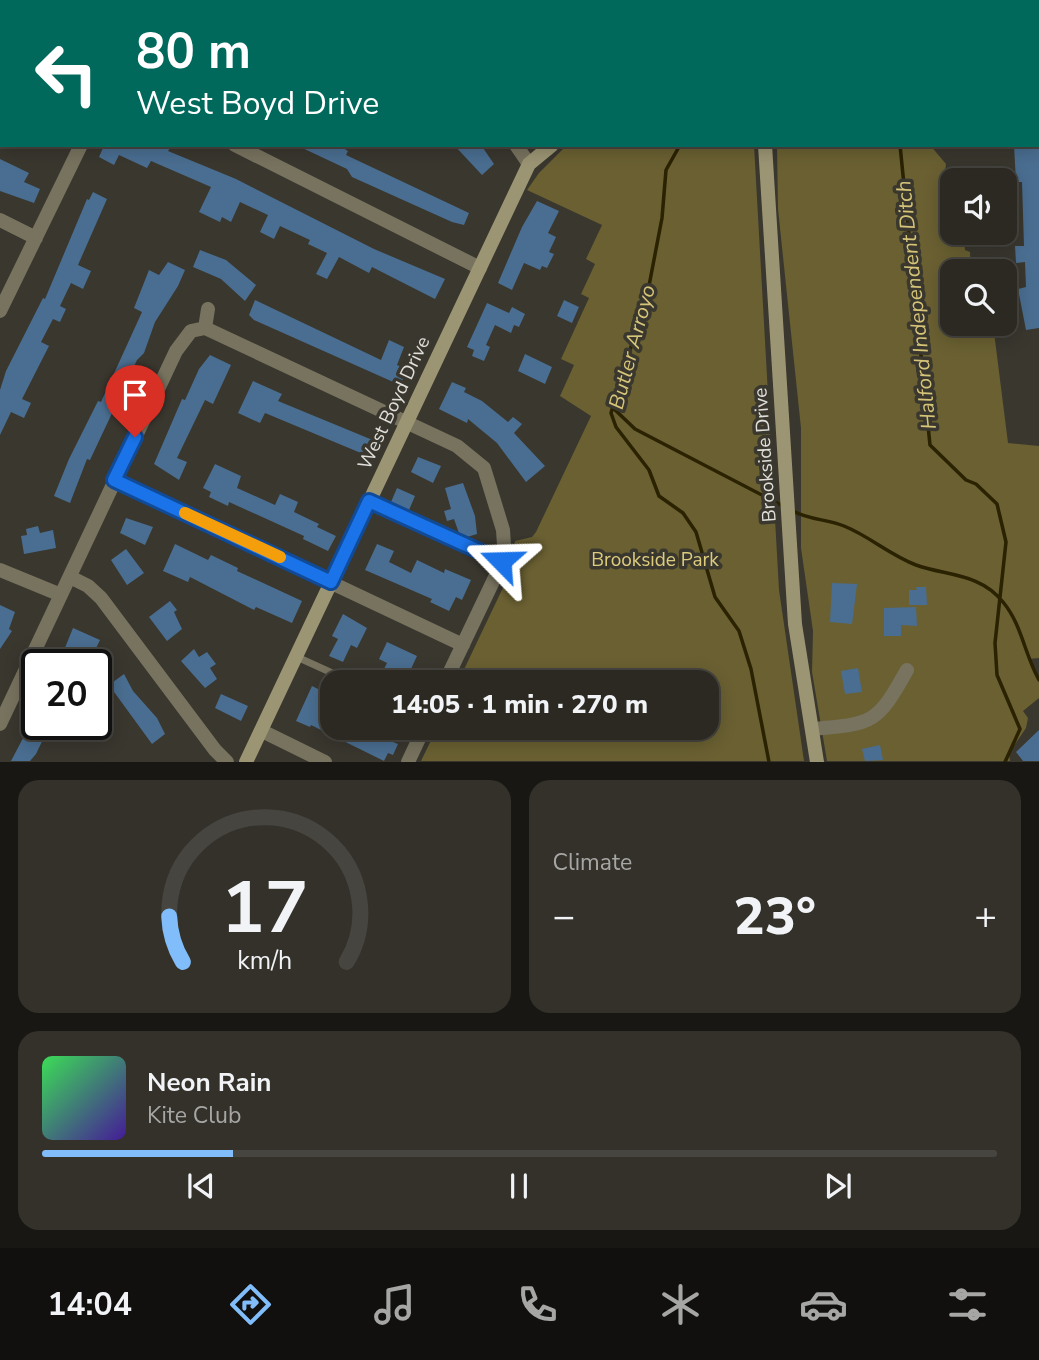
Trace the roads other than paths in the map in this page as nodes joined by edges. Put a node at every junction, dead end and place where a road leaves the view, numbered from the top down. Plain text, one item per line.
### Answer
1 (80, 147) edge
2 (239, 147) edge
3 (517, 147) edge
4 (550, 147) edge
5 (765, 147) edge
6 (529, 164) junction
7 (0, 220) edge
8 (36, 237) junction
9 (480, 268) junction
10 (208, 309) dead end
11 (0, 311) edge
12 (205, 328) junction
13 (407, 421) junction
14 (114, 480) junction
15 (369, 501) junction
16 (501, 561) junction
17 (0, 570) edge
18 (70, 577) junction
19 (331, 582) junction
20 (61, 595) junction
21 (463, 645) junction
22 (297, 657) junction
23 (326, 670) edge
24 (451, 670) edge
25 (907, 670) dead end
26 (0, 724) edge
27 (812, 729) junction
28 (262, 731) junction
29 (418, 740) edge
30 (227, 761) edge
31 (246, 761) edge
32 (325, 761) edge
33 (408, 761) edge
34 (817, 761) edge

1 - 8 street
2 - 9 street
3 - 6 street
4 - 6 street, West Boyd Drive
5 - 27 street, Brookside Drive
6 - 9 street, West Boyd Drive
7 - 8 street
8 - 11 street
9 - 13 street, West Boyd Drive
10 - 12 street
12 - 13 street
12 - 14 street
13 - 15 street, West Boyd Drive
13 - 16 street
14 - 18 street
14 - 19 street
15 - 16 lane
15 - 19 street, West Boyd Drive
16 - 21 street
17 - 20 street
18 - 20 street
18 - 30 street
19 - 21 street
19 - 22 street, West Boyd Drive
20 - 26 street
21 - 24 street
22 - 23 lane
22 - 28 street, West Boyd Drive
25 - 27 street
27 - 34 street, Brookside Drive
28 - 31 street, West Boyd Drive
28 - 32 street
29 - 33 street

